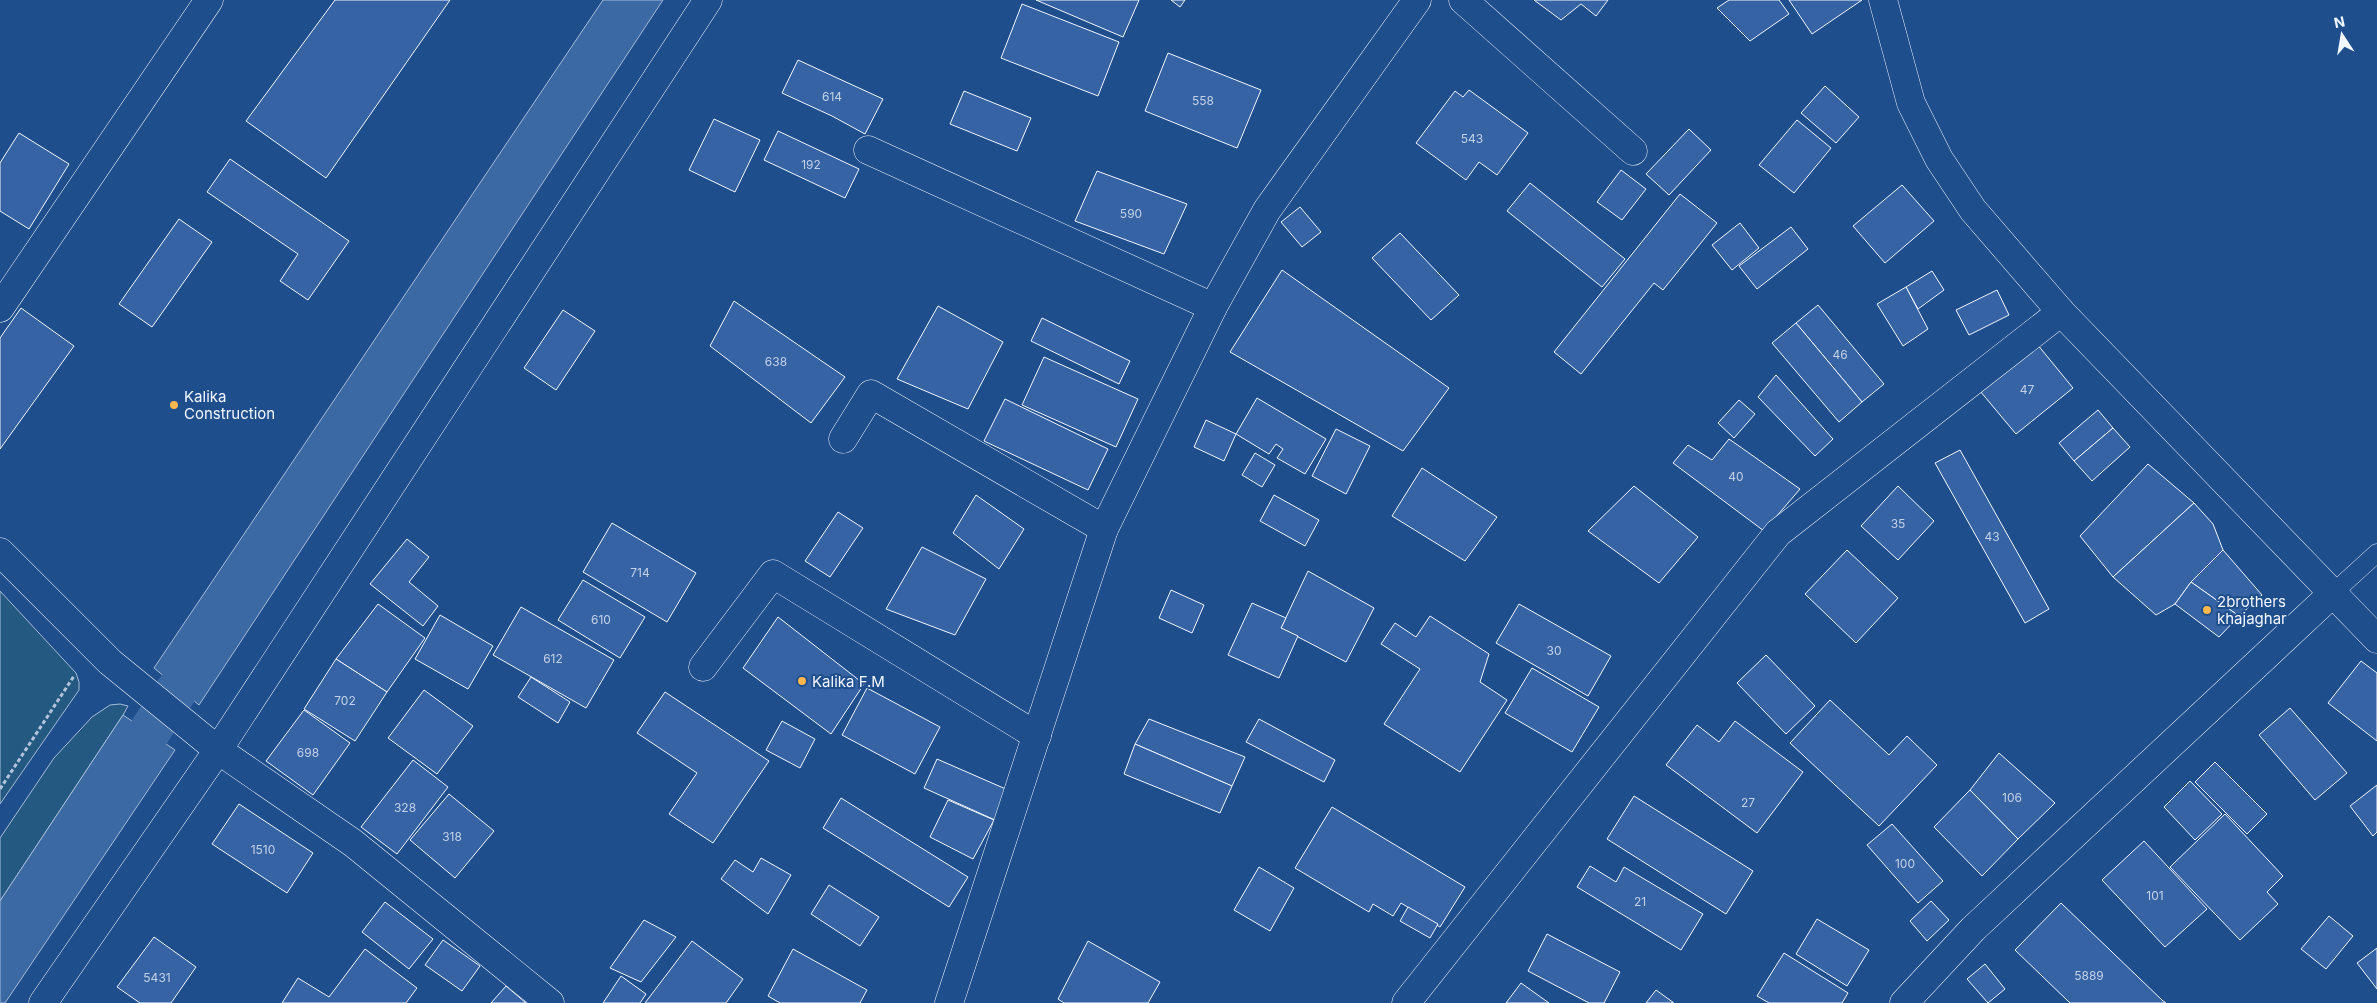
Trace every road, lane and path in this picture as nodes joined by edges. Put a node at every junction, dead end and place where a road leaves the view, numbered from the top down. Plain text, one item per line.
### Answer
1 (209, 0) edge
2 (708, 0) edge
3 (1417, 0) edge
4 (1463, 0) edge
5 (1883, 0) edge
6 (868, 150) dead end
7 (1633, 151) dead end
8 (1213, 307) junction
9 (0, 308) edge
10 (2061, 312) junction
11 (843, 439) dead end
12 (1104, 528) junction
13 (0, 552) edge
14 (2377, 553) edge
15 (2332, 594) junction
16 (2377, 639) edge
17 (102, 654) junction
18 (703, 667) dead end
19 (1037, 736) junction
20 (211, 744) junction
21 (0, 789) edge
22 (43, 1003) edge
23 (550, 1003) edge
24 (950, 1003) edge
25 (1406, 1003) edge
26 (1904, 1003) edge

1 - 9 street
2 - 20 street
3 - 8 street
4 - 7 street
5 - 10 street
6 - 8 street
8 - 12 street
10 - 15 street
10 - 25 street
11 - 12 street
12 - 19 street
13 - 17 street
14 - 15 lane
15 - 16 street
15 - 26 street
17 - 20 street
17 - 21 path
18 - 19 street
19 - 24 street
20 - 22 street
20 - 23 street

